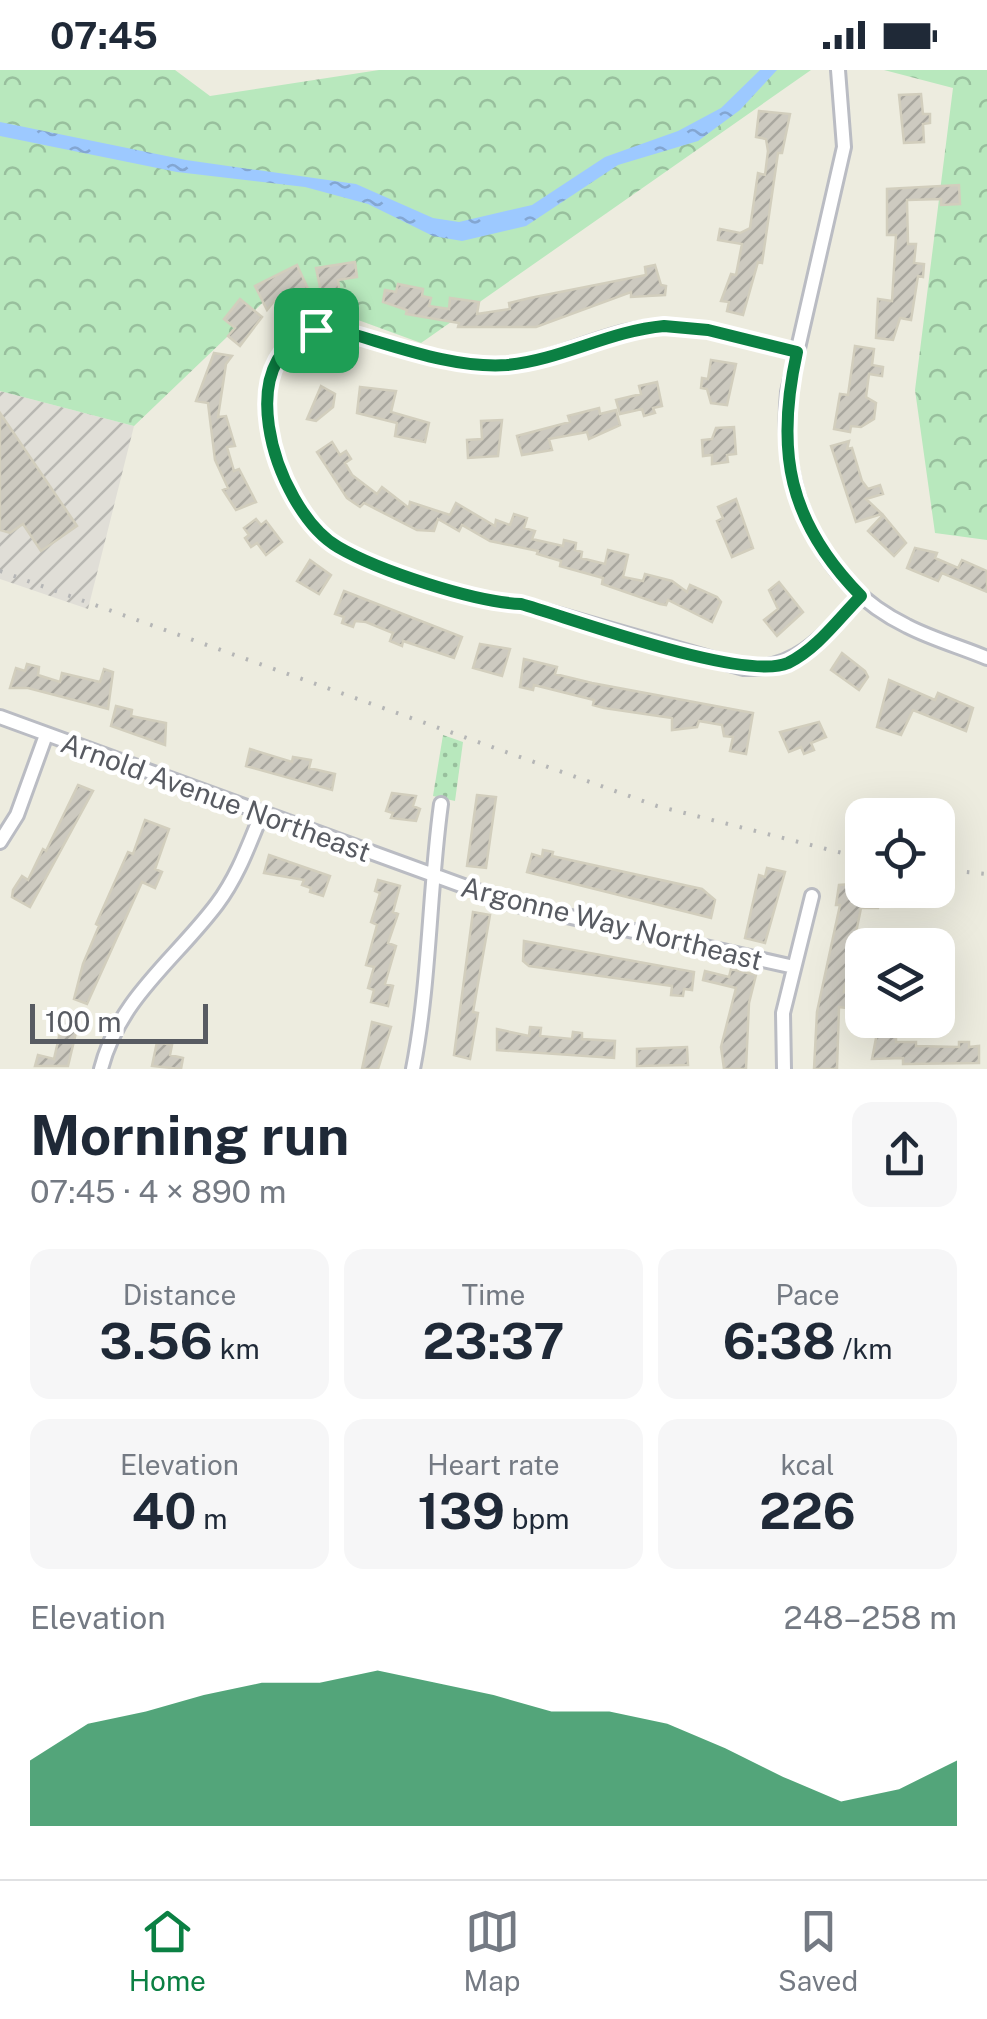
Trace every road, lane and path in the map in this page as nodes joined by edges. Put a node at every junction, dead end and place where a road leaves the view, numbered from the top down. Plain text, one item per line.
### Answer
1 (838, 70) edge
2 (797, 352) junction
3 (861, 596) junction
4 (987, 658) edge
5 (0, 717) edge
6 (46, 735) junction
7 (442, 804) dead end
8 (262, 812) junction
9 (0, 842) edge
10 (431, 878) junction
11 (812, 896) dead end
12 (794, 967) junction
13 (101, 1069) edge
14 (413, 1069) edge
15 (784, 1069) edge

1 - 2 street
2 - 3 street
2 - 3 street
3 - 4 street
5 - 6 street, Arnold Avenue Northeast
6 - 8 street, Arnold Avenue Northeast
6 - 9 street
7 - 10 street
8 - 10 street, Arnold Avenue Northeast
8 - 13 street
10 - 12 street, Argonne Way Northeast
10 - 14 street
11 - 12 street
12 - 15 street

